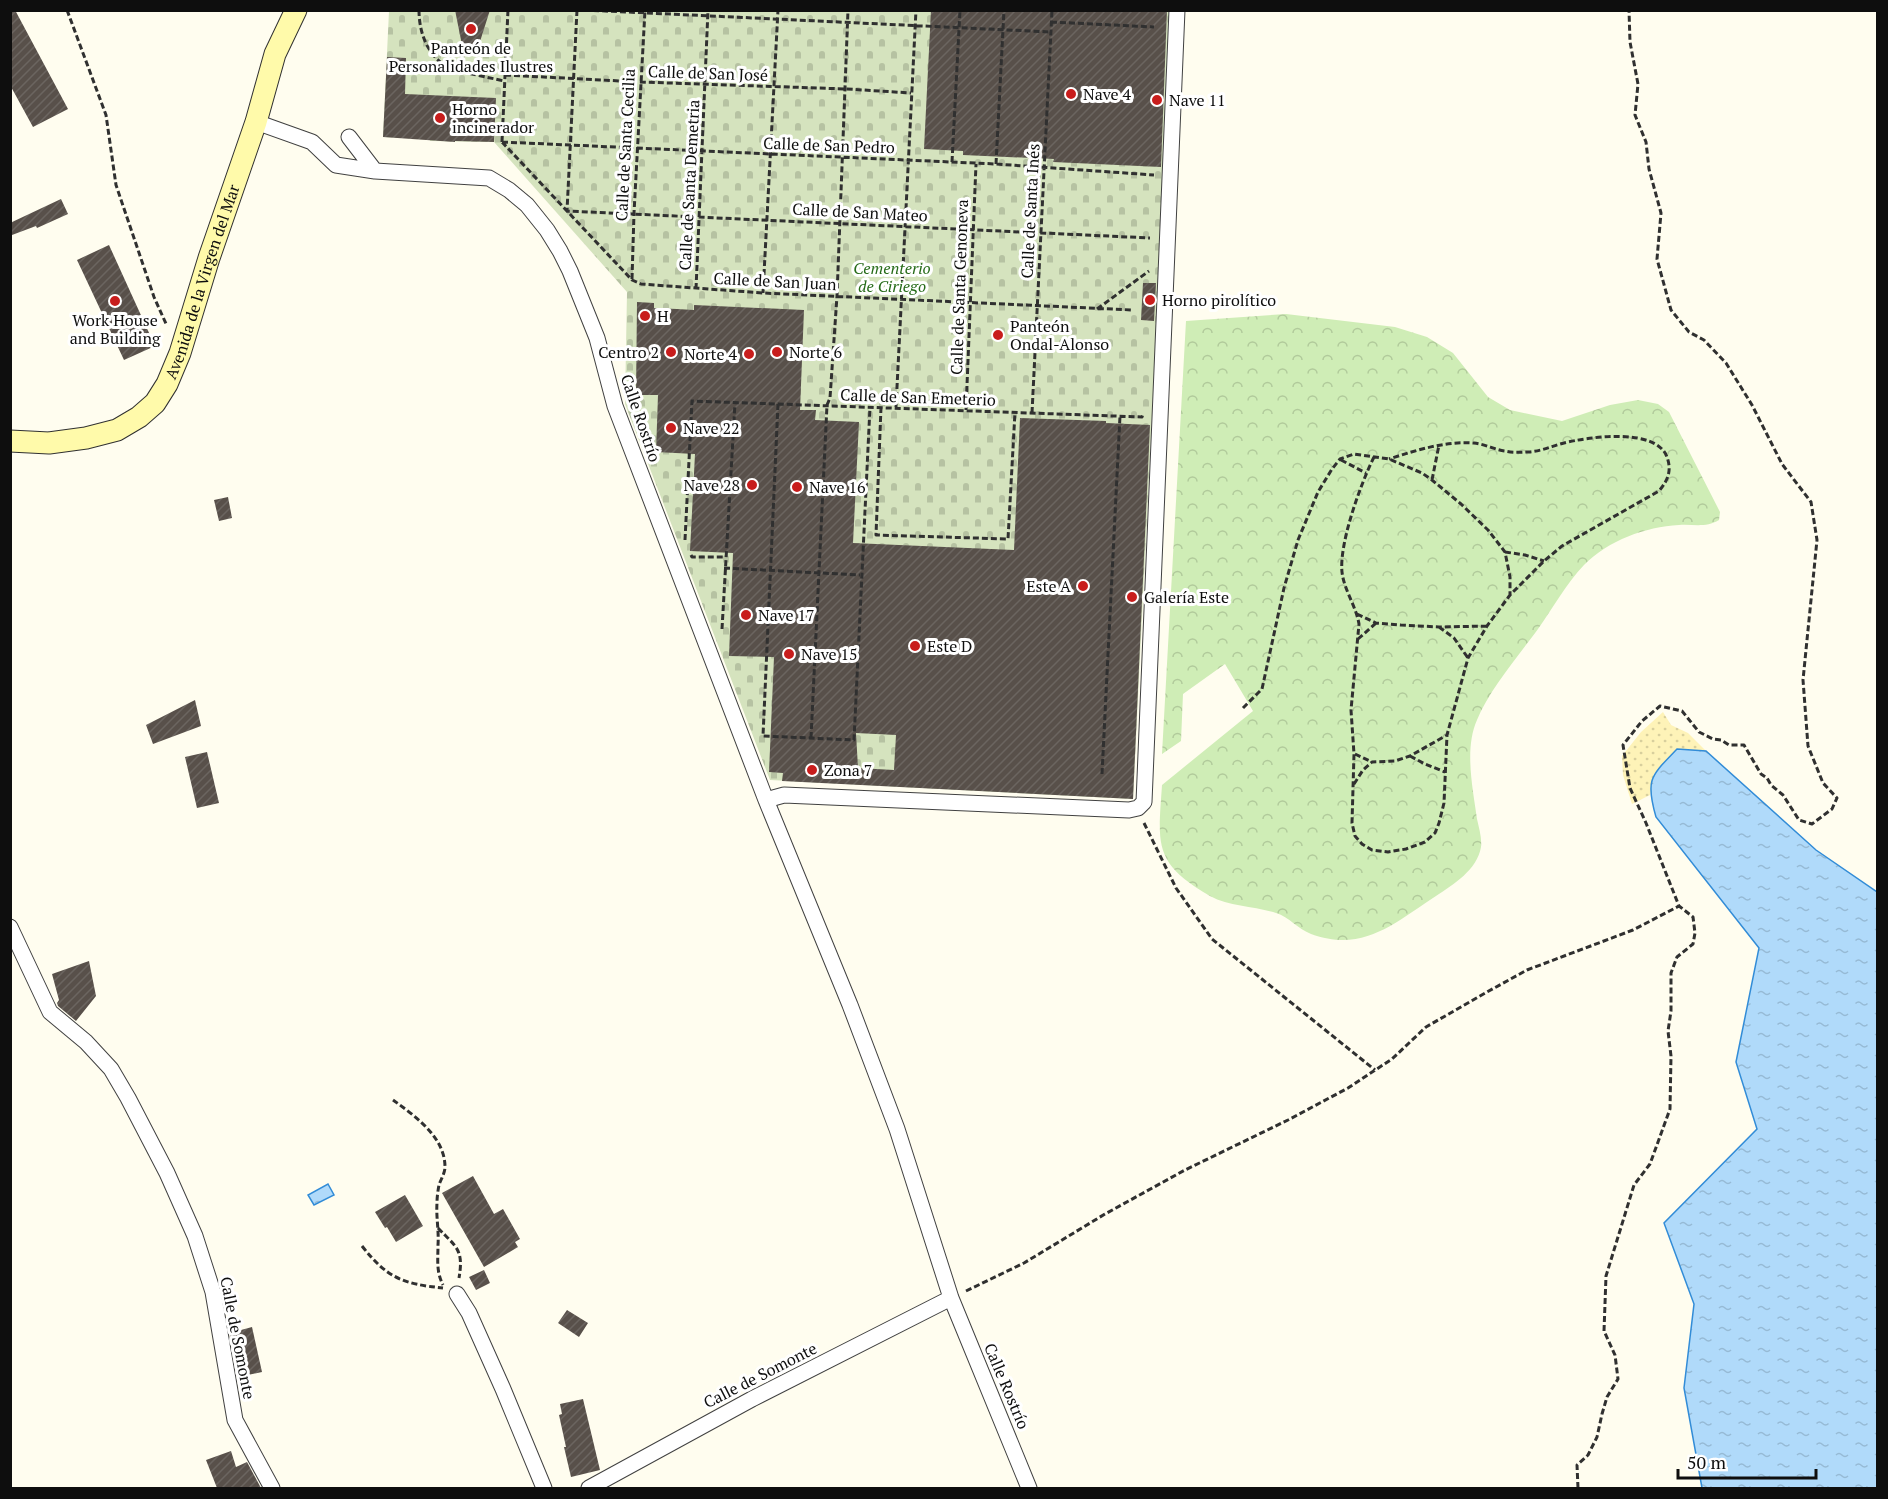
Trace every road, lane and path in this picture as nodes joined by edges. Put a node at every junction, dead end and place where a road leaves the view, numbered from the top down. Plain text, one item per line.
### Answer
1 (67, 10) edge
2 (296, 10) edge
3 (419, 10) edge
4 (508, 10) edge
5 (577, 10) edge
6 (584, 10) edge
7 (708, 10) edge
8 (778, 10) edge
9 (848, 10) edge
10 (916, 10) edge
11 (960, 10) edge
12 (1004, 10) edge
13 (1052, 10) edge
14 (1177, 10) edge
15 (1629, 10) edge
16 (644, 12) edge
17 (708, 16) junction
18 (777, 19) junction
19 (848, 22) junction
20 (1051, 22) junction
21 (915, 25) junction
22 (959, 27) junction
23 (1154, 27) dead end
24 (1003, 29) junction
25 (1051, 32) junction
26 (505, 75) junction
27 (573, 78) junction
28 (504, 81) junction
29 (640, 82) junction
30 (705, 84) junction
31 (773, 87) junction
32 (846, 89) junction
33 (911, 93) junction
34 (256, 122) junction
35 (349, 137) dead end
36 (502, 142) junction
37 (570, 145) junction
38 (637, 148) junction
39 (703, 151) junction
40 (771, 154) junction
41 (843, 158) junction
42 (908, 160) junction
43 (952, 162) junction
44 (976, 164) junction
45 (996, 164) junction
46 (1044, 167) junction
47 (375, 171) junction
48 (1155, 185) dead end
49 (567, 211) junction
50 (634, 213) junction
51 (700, 217) junction
52 (768, 219) junction
53 (839, 223) junction
54 (905, 227) junction
55 (974, 231) junction
56 (1041, 234) junction
57 (1152, 238) dead end
58 (1151, 270) dead end
59 (632, 280) junction
60 (696, 289) junction
61 (763, 293) junction
62 (837, 296) junction
63 (901, 299) junction
64 (970, 303) junction
65 (1037, 306) junction
66 (1097, 309) junction
67 (1133, 310) dead end
68 (180, 352) junction
69 (735, 403) junction
70 (778, 404) junction
71 (827, 405) junction
72 (870, 407) junction
73 (881, 407) junction
74 (896, 408) junction
75 (966, 410) junction
76 (1015, 412) junction
77 (1032, 413) junction
78 (1120, 416) junction
79 (1142, 417) dead end
80 (10, 441) edge
81 (1439, 445) junction
82 (1374, 457) junction
83 (1340, 459) junction
84 (1389, 459) junction
85 (1366, 473) junction
86 (1432, 480) junction
87 (1504, 552) junction
88 (725, 557) junction
89 (1544, 561) junction
90 (724, 568) junction
91 (771, 571) junction
92 (819, 573) junction
93 (861, 575) junction
94 (1510, 595) junction
95 (1357, 614) junction
96 (1376, 623) junction
97 (1487, 626) junction
98 (1439, 627) junction
99 (722, 629) dead end
100 (1358, 639) junction
101 (1468, 658) junction
102 (1243, 708) dead end
103 (1447, 735) junction
104 (811, 738) junction
105 (1354, 754) junction
106 (1410, 756) junction
107 (1372, 762) junction
108 (1445, 771) junction
109 (1102, 774) dead end
110 (1353, 785) junction
111 (766, 800) junction
112 (1143, 822) dead end
113 (1679, 906) junction
114 (10, 927) edge
115 (1375, 1070) junction
116 (393, 1100) dead end
117 (438, 1228) junction
118 (362, 1246) dead end
119 (451, 1291) junction
120 (951, 1298) junction
121 (272, 1488) edge
122 (544, 1488) edge
123 (589, 1488) edge
124 (1029, 1488) edge
125 (1578, 1488) edge

1 - 68 path
2 - 34 main road, Avenida de la Virgen del Mar
3 - 28 path
4 - 26 path
5 - 27 path
6 - 16 path
7 - 17 path, Calle de Santa Demetria
8 - 18 path
9 - 19 path
10 - 21 path
11 - 22 path
12 - 24 path
13 - 20 path, Calle de Santa Inés
14 - 111 street
15 - 113 path
16 - 17 path
16 - 29 path, Calle de Santa Cecilia
17 - 18 path
17 - 30 path, Calle de Santa Demetria
18 - 19 path
18 - 31 path
19 - 21 path
19 - 32 path
20 - 23 path
20 - 25 path, Calle de Santa Inés
21 - 22 path
21 - 33 path
22 - 24 path
22 - 43 path
24 - 25 path
24 - 45 path
25 - 46 path, Calle de Santa Inés
26 - 27 path, Calle de San José
26 - 28 path
27 - 29 path, Calle de San José
27 - 37 path
28 - 36 path
29 - 30 path, Calle de San José
29 - 38 path, Calle de Santa Cecilia
30 - 31 path, Calle de San José
30 - 39 path, Calle de Santa Demetria
31 - 32 path, Calle de San José
31 - 40 path
32 - 33 path, Calle de San José
32 - 41 path
33 - 42 path
34 - 47 street, Calle Rostrío
34 - 68 main road, Avenida de la Virgen del Mar
35 - 47 street
36 - 37 path, Calle de San Pedro
36 - 49 path
37 - 38 path, Calle de San Pedro
37 - 49 path
38 - 39 path, Calle de San Pedro
38 - 50 path, Calle de Santa Cecilia
39 - 40 path, Calle de San Pedro
39 - 51 path, Calle de Santa Demetria
40 - 41 path, Calle de San Pedro
40 - 52 path
41 - 42 path, Calle de San Pedro
41 - 53 path
42 - 43 path, Calle de San Pedro
42 - 54 path
43 - 44 path, Calle de San Pedro
44 - 45 path, Calle de San Pedro
44 - 55 path, Calle de Santa Genoneva
45 - 46 path, Calle de San Pedro
46 - 48 path, Calle de San Pedro
46 - 56 path, Calle de Santa Inés
47 - 111 street, Calle Rostrío
49 - 50 path, Calle de San Mateo
49 - 59 path
50 - 51 path, Calle de San Mateo
50 - 59 path, Calle de Santa Cecilia
51 - 52 path, Calle de San Mateo
51 - 60 path, Calle de Santa Demetria
52 - 53 path, Calle de San Mateo
52 - 61 path
53 - 54 path, Calle de San Mateo
53 - 62 path
54 - 55 path, Calle de San Mateo
54 - 63 path
55 - 56 path, Calle de San Mateo
55 - 64 path, Calle de Santa Genoneva
56 - 57 path, Calle de San Mateo
56 - 65 path, Calle de Santa Inés
58 - 66 path
59 - 60 path, Calle de San Juan
60 - 61 path, Calle de San Juan
61 - 62 path, Calle de San Juan
62 - 63 path, Calle de San Juan
62 - 71 path
63 - 64 path, Calle de San Juan
63 - 74 path
64 - 65 path, Calle de San Juan
64 - 75 path, Calle de Santa Genoneva
65 - 66 path, Calle de San Juan
65 - 77 path, Calle de Santa Inés
66 - 67 path, Calle de San Juan
68 - 80 main road, Avenida de la Virgen del Mar
69 - 70 path, Calle de San Emeterio
69 - 88 path
69 - 88 path, Calle de San Emeterio
70 - 71 path, Calle de San Emeterio
70 - 91 path
71 - 72 path, Calle de San Emeterio
71 - 92 path
72 - 73 path, Calle de San Emeterio
72 - 93 path
73 - 74 path, Calle de San Emeterio
73 - 76 path
74 - 75 path, Calle de San Emeterio
75 - 76 path, Calle de San Emeterio
76 - 77 path, Calle de San Emeterio
77 - 78 path, Calle de San Emeterio
78 - 79 path, Calle de San Emeterio
78 - 109 path
81 - 84 path
81 - 86 path
81 - 89 path
82 - 83 path
82 - 84 path
82 - 85 path
83 - 85 path
83 - 102 path
84 - 86 path
85 - 95 path
86 - 87 path
87 - 89 path
87 - 94 path
88 - 90 path
89 - 94 path
90 - 91 path
90 - 99 path
91 - 92 path
91 - 104 path
92 - 93 path
92 - 104 path
93 - 104 path
94 - 97 path
95 - 96 path
95 - 100 path
96 - 98 path
96 - 100 path
97 - 98 path
97 - 101 path
98 - 101 path
100 - 105 path
101 - 103 path
103 - 106 path
103 - 108 path
105 - 107 path
105 - 110 path
106 - 107 path
106 - 108 path
107 - 110 path
108 - 110 path
111 - 120 street, Calle Rostrío
112 - 115 path
113 - 115 path
113 - 125 path
114 - 121 street, Calle de Somonte
115 - 120 path
116 - 117 path
117 - 119 path
117 - 119 path
118 - 119 path
119 - 122 street
120 - 123 street, Calle de Somonte
120 - 124 street, Calle Rostrío

